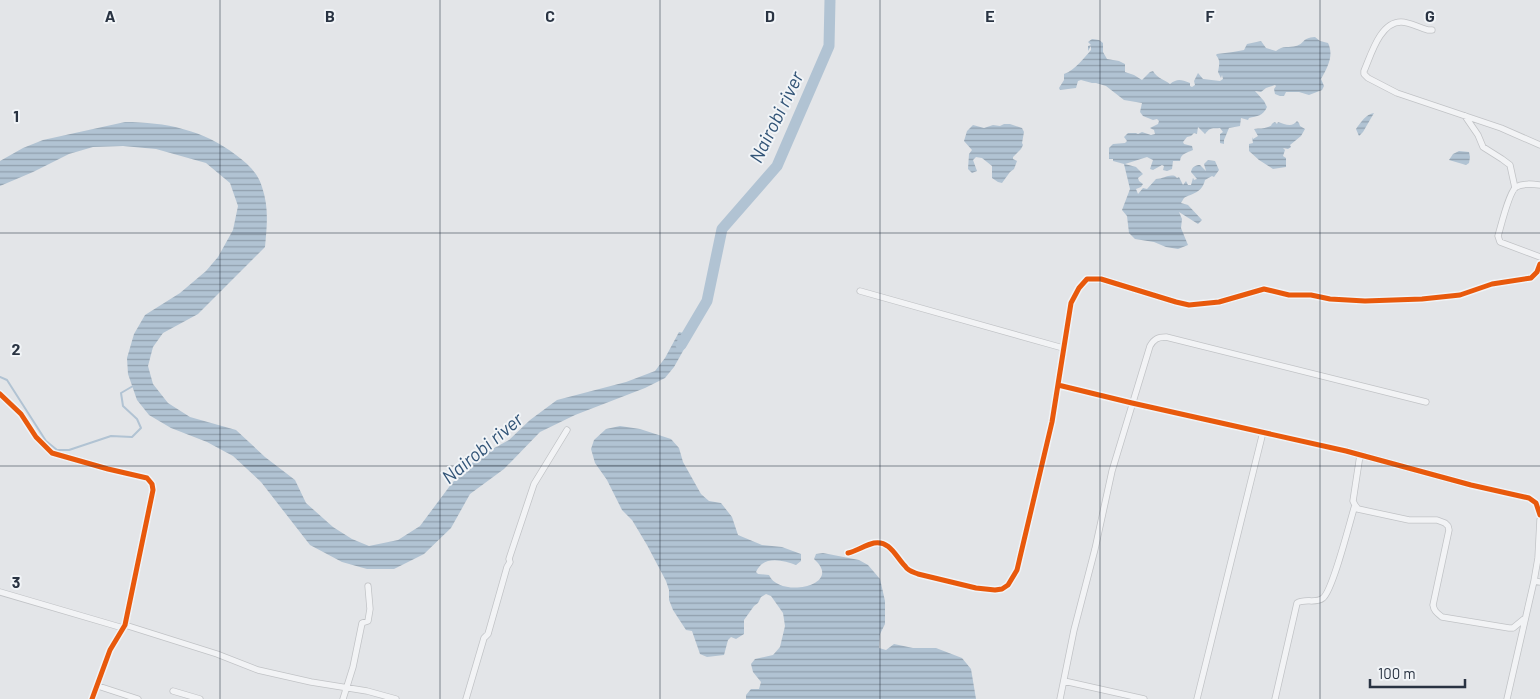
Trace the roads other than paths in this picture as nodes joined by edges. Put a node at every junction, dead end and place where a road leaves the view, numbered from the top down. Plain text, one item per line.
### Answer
1 (1432, 30) dead end
2 (1465, 116) junction
3 (1540, 145) edge
4 (1540, 185) edge
5 (1515, 188) junction
6 (1540, 257) edge
7 (1540, 264) edge
8 (860, 291) dead end
9 (1063, 348) junction
10 (1058, 384) junction
11 (0, 394) edge
12 (1426, 402) dead end
13 (1132, 403) junction
14 (568, 430) dead end
15 (1263, 432) junction
16 (1360, 455) junction
17 (1538, 503) edge
18 (1355, 505) junction
19 (1540, 515) edge
20 (1540, 520) edge
21 (848, 553) dead end
22 (1537, 582) edge
23 (368, 586) dead end
24 (0, 592) edge
25 (1524, 619) junction
26 (124, 627) junction
27 (1064, 681) junction
28 (98, 686) junction
29 (347, 688) junction
30 (173, 690) dead end
31 (92, 699) edge
32 (138, 699) edge
33 (200, 699) edge
34 (344, 699) edge
35 (396, 699) edge
36 (466, 699) edge
37 (1060, 699) edge
38 (1144, 699) edge
39 (1198, 699) edge
40 (1275, 699) edge
41 (1507, 699) edge

1 - 2 street
2 - 3 street
2 - 5 street
4 - 5 street
5 - 6 street
7 - 9 street
8 - 9 street
9 - 10 street
10 - 13 street
10 - 21 street
11 - 26 street
12 - 13 street
13 - 15 street
13 - 27 street
14 - 36 street
15 - 16 street
15 - 39 street
16 - 17 street
16 - 18 street
17 - 19 street
18 - 25 street
18 - 40 street
20 - 22 street
22 - 25 street
23 - 29 street
24 - 26 street
25 - 41 street
26 - 28 street
26 - 29 street
27 - 37 street
27 - 38 street
28 - 31 street
28 - 32 street
29 - 34 street
29 - 35 street
30 - 33 street

